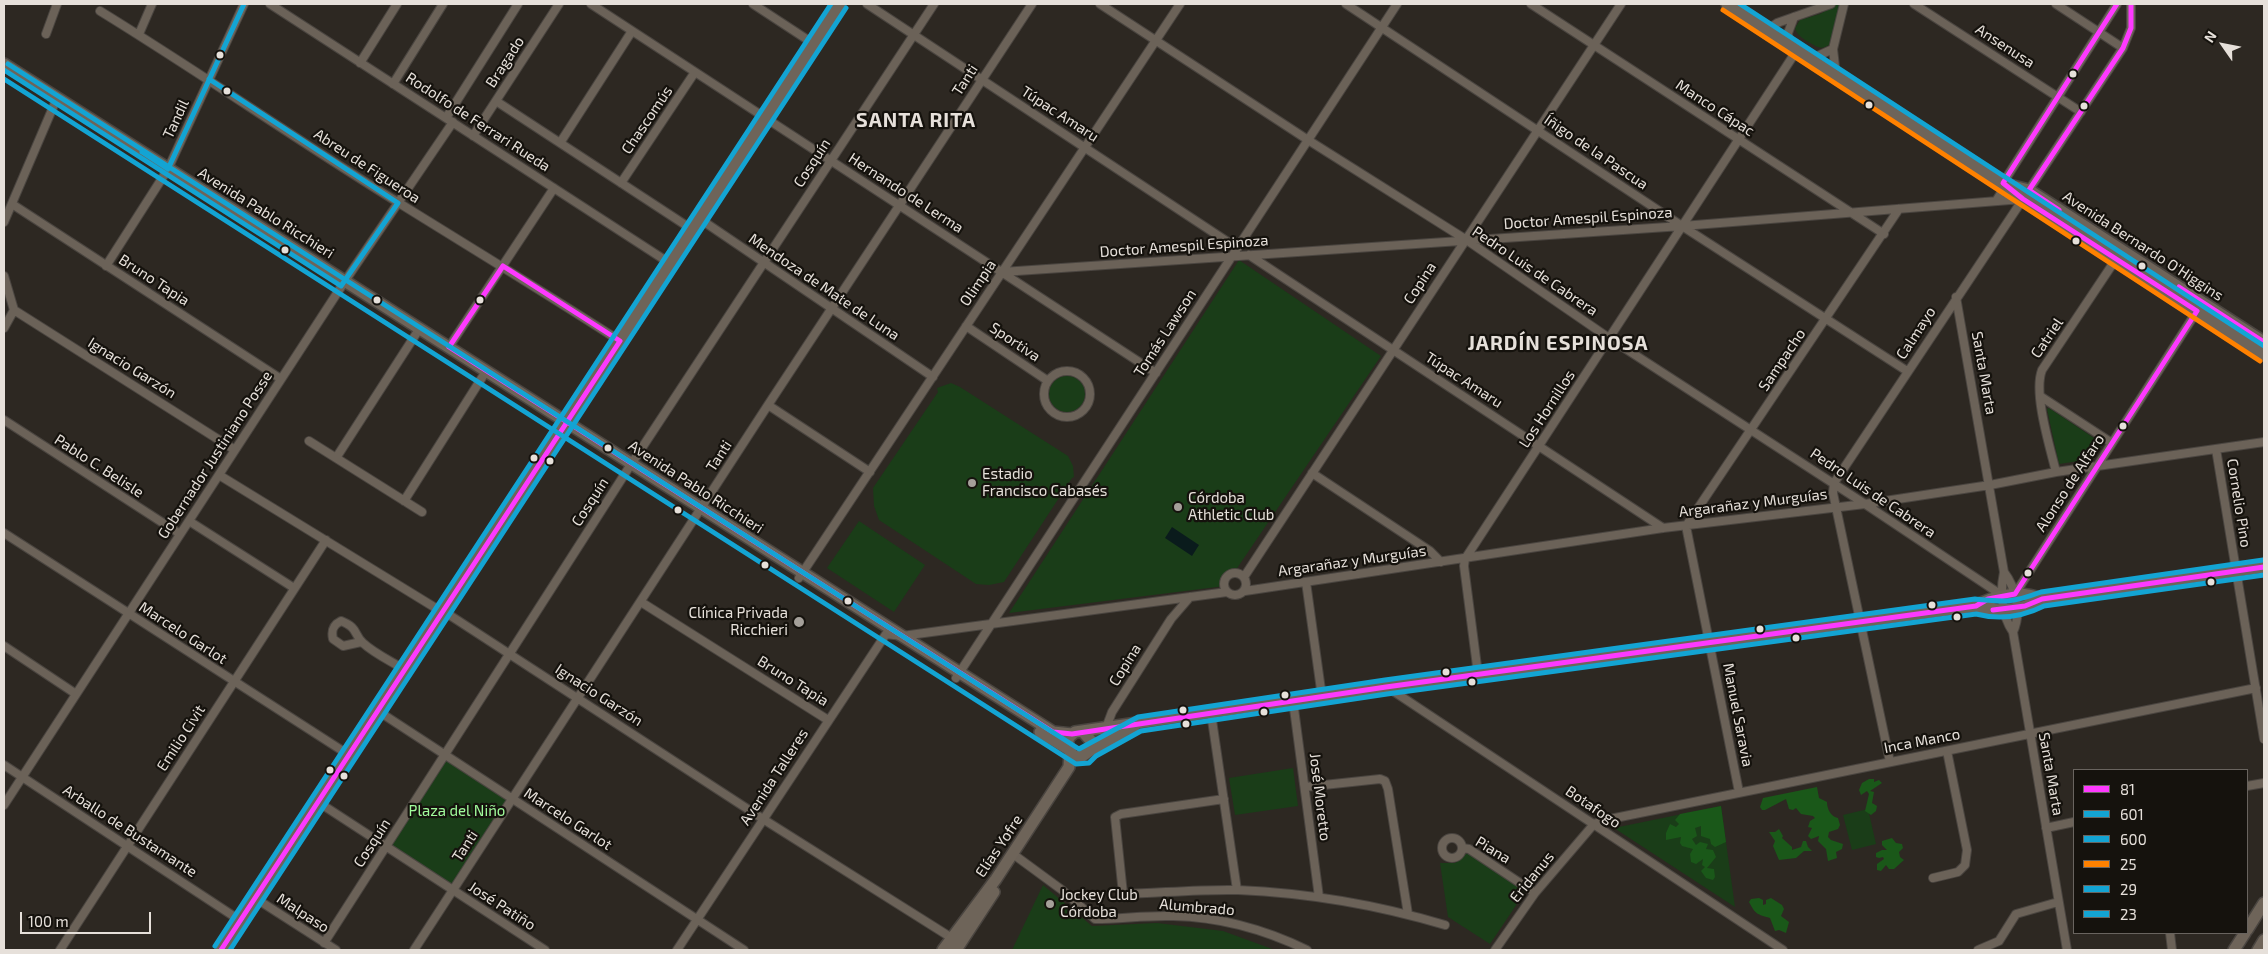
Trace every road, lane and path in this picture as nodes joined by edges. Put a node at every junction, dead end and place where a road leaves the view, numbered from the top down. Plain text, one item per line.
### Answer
1 (57, 4) edge
2 (152, 4) edge
3 (244, 4) edge
4 (270, 4) edge
5 (398, 4) edge
6 (443, 4) edge
7 (518, 4) edge
8 (559, 4) edge
9 (591, 4) edge
10 (753, 4) edge
11 (840, 4) edge
12 (867, 4) edge
13 (934, 4) edge
14 (1032, 4) edge
15 (1100, 4) edge
16 (1180, 4) edge
17 (1346, 4) edge
18 (1397, 4) edge
19 (1531, 4) edge
20 (1621, 4) edge
21 (1727, 4) edge
22 (1831, 4) edge
23 (1844, 4) edge
24 (1914, 4) edge
25 (2056, 4) edge
26 (2117, 4) edge
27 (2131, 4) edge
28 (100, 11) dead end
29 (1794, 17) junction
30 (1382, 27) junction
31 (1766, 30) junction
32 (632, 31) junction
33 (2099, 32) junction
34 (46, 34) dead end
35 (139, 34) junction
36 (914, 34) junction
37 (1156, 40) junction
38 (814, 44) junction
39 (1594, 45) junction
40 (1793, 47) junction
41 (2123, 48) junction
42 (1833, 49) junction
43 (1811, 59) junction
44 (360, 62) junction
45 (4, 64) edge
46 (4, 70) edge
47 (695, 72) junction
48 (1836, 75) junction
49 (209, 79) junction
50 (982, 79) junction
51 (393, 84) junction
52 (2058, 97) junction
53 (56, 100) junction
54 (496, 101) junction
55 (2081, 112) junction
56 (766, 118) junction
57 (449, 120) junction
58 (1538, 130) junction
59 (473, 136) junction
60 (1308, 140) junction
61 (1738, 140) junction
62 (560, 143) junction
63 (1086, 147) junction
64 (830, 160) junction
65 (166, 171) junction
66 (621, 183) junction
67 (2003, 183) junction
68 (554, 188) junction
69 (2026, 195) junction
70 (1996, 201) junction
71 (398, 203) junction
72 (12, 204) junction
73 (899, 205) junction
74 (1899, 209) junction
75 (1850, 213) junction
76 (700, 219) junction
77 (4, 222) edge
78 (1682, 226) junction
79 (693, 230) junction
80 (1884, 234) junction
81 (1465, 239) junction
82 (1237, 248) junction
83 (1249, 255) junction
84 (1232, 256) junction
85 (2116, 259) junction
86 (762, 263) junction
87 (671, 264) junction
88 (106, 266) junction
89 (503, 266) junction
90 (1002, 272) junction
91 (4, 276) edge
92 (343, 283) junction
93 (1956, 297) junction
94 (831, 308) junction
95 (14, 310) junction
96 (2197, 312) junction
97 (1827, 319) junction
98 (966, 326) junction
99 (4, 328) edge
100 (416, 334) junction
101 (1609, 338) junction
102 (620, 341) junction
103 (2264, 342) edge
104 (449, 347) junction
105 (1393, 350) junction
106 (2264, 355) edge
107 (1907, 372) junction
108 (1156, 373) junction
109 (483, 376) junction
110 (933, 377) junction
111 (281, 379) junction
112 (1048, 380) junction
113 (2040, 396) junction
114 (768, 405) junction
115 (4, 420) edge
116 (565, 425) junction
117 (1752, 430) junction
118 (309, 441) dead end
119 (2264, 442) edge
120 (2112, 443) junction
121 (1539, 445) junction
122 (2216, 449) junction
123 (235, 450) junction
124 (336, 458) junction
125 (629, 466) junction
126 (2097, 466) junction
127 (870, 472) junction
128 (2056, 472) junction
129 (219, 474) junction
130 (1312, 474) junction
131 (1834, 483) junction
132 (1990, 485) junction
133 (404, 501) junction
134 (1865, 504) junction
135 (1836, 506) junction
136 (700, 511) junction
137 (422, 512) dead end
138 (189, 520) junction
139 (1686, 526) junction
140 (1663, 528) junction
141 (4, 533) edge
142 (180, 534) junction
143 (326, 540) junction
144 (1465, 558) junction
145 (1441, 562) junction
146 (2264, 567) edge
147 (2236, 571) junction
148 (2004, 572) junction
149 (801, 575) junction
150 (1244, 577) junction
151 (1306, 582) junction
152 (294, 588) junction
153 (1245, 591) junction
154 (1227, 592) junction
155 (2015, 594) junction
156 (2003, 596) junction
157 (1190, 597) junction
158 (2042, 599) junction
159 (1170, 600) junction
160 (640, 602) junction
161 (1976, 606) junction
162 (2017, 608) junction
163 (2004, 610) junction
164 (443, 611) junction
165 (128, 614) junction
166 (1171, 620) junction
167 (1859, 622) junction
168 (993, 623) junction
169 (2012, 632) junction
170 (886, 634) junction
171 (902, 636) junction
172 (362, 642) dead end
173 (1710, 643) junction
174 (4, 646) edge
175 (509, 653) junction
176 (405, 670) junction
177 (1478, 674) junction
178 (958, 675) junction
179 (233, 682) junction
180 (1386, 687) junction
181 (2256, 688) junction
182 (76, 694) junction
183 (1322, 696) junction
184 (578, 698) junction
185 (1293, 701) junction
186 (378, 711) junction
187 (1211, 713) junction
188 (828, 720) junction
189 (1139, 724) junction
190 (1106, 728) junction
191 (1084, 732) junction
192 (1072, 734) junction
193 (2030, 734) junction
194 (2264, 739) edge
195 (1069, 751) junction
196 (1947, 751) junction
197 (1088, 753) junction
198 (349, 755) junction
199 (445, 755) junction
200 (1890, 762) junction
201 (4, 765) edge
202 (22, 777) junction
203 (2264, 783) edge
204 (2248, 786) edge
205 (1304, 787) junction
206 (1739, 792) junction
207 (512, 799) junction
208 (1224, 799) junction
209 (318, 802) junction
210 (4, 805) edge
211 (763, 819) junction
212 (2073, 822) edge
213 (1594, 824) junction
214 (2046, 828) junction
215 (386, 846) junction
216 (128, 847) junction
217 (1462, 848) dead end
218 (1015, 856) junction
219 (1933, 878) dead end
220 (453, 890) junction
221 (1237, 890) junction
222 (1535, 893) junction
223 (1319, 897) junction
224 (255, 898) junction
225 (2058, 902) junction
226 (2264, 903) edge
227 (1408, 914) junction
228 (241, 920) junction
229 (697, 920) junction
230 (1445, 925) dead end
231 (2248, 928) edge
232 (2170, 934) edge
233 (2244, 934) edge
234 (2264, 940) edge
235 (324, 943) junction
236 (956, 944) edge
237 (60, 950) edge
238 (221, 950) edge
239 (336, 950) edge
240 (414, 950) edge
241 (545, 950) edge
242 (677, 950) edge
243 (744, 950) edge
244 (943, 950) edge
245 (1306, 950) edge
246 (1495, 950) edge
247 (1783, 950) edge
248 (1978, 950) edge
249 (2066, 950) edge
250 (2172, 950) edge
251 (2234, 950) edge
252 (2258, 950) edge

1 - 34 street
2 - 35 street
3 - 49 street, Tandil
4 - 44 street, Rodolfo de Ferrari Rueda
5 - 44 street
6 - 51 street
7 - 57 street, Gobernador Justiniano Posse
8 - 54 street, Bragado
9 - 32 street, Hernando de Lerma
10 - 38 street
11 - 38 main road
12 - 36 street, Túpac Amaru
13 - 36 street, Cosquín
14 - 50 street, Tanti
15 - 37 street, Pedro Luis de Cabrera
16 - 37 street, Olimpia
17 - 30 street, Íñigo de la Pascua
18 - 30 street, Tomás Lawson
19 - 39 street, Manco Cápac
20 - 39 street, Copina
21 - 31 main road, Avenida Bernardo O'Higgins
22 - 29 street
23 - 42 street
24 - 52 street, Ansenusa
25 - 33 street
26 - 33 street
27 - 41 street, Calmayo
28 - 35 street, Abreu de Figueroa
29 - 31 street
29 - 40 street, Los Hornillos
30 - 58 street, Íñigo de la Pascua
30 - 60 street, Tomás Lawson
31 - 40 main road, Avenida Bernardo O'Higgins
32 - 47 street, Hernando de Lerma
32 - 62 street
33 - 41 street
33 - 52 street
35 - 49 street, Abreu de Figueroa
36 - 50 street, Túpac Amaru
36 - 64 street, Cosquín
37 - 60 street, Pedro Luis de Cabrera
37 - 63 street, Olimpia
38 - 56 main road
39 - 58 street, Copina
39 - 61 street, Manco Cápac
40 - 43 main road, Avenida Bernardo O'Higgins
40 - 61 street, Los Hornillos
41 - 55 street, Calmayo
42 - 43 street
42 - 48 street
43 - 48 main road, Avenida Bernardo O'Higgins
44 - 51 street, Rodolfo de Ferrari Rueda
45 - 53 main road, Avenida Pablo Ricchieri
46 - 53 main road, Avenida Pablo Ricchieri
47 - 56 street, Hernando de Lerma
47 - 66 street, Chascomús
48 - 67 main road, Avenida Bernardo O'Higgins
49 - 65 street, Tandil
49 - 71 street, Abreu de Figueroa
50 - 63 street, Túpac Amaru
50 - 73 street, Tanti
51 - 57 street, Rodolfo de Ferrari Rueda
52 - 55 street, Ansenusa
52 - 67 street
53 - 65 main road, Avenida Pablo Ricchieri
53 - 72 street
54 - 59 street, Bragado
54 - 62 street
55 - 69 street, Calmayo
56 - 64 street, Hernando de Lerma
56 - 76 main road
57 - 59 street, Rodolfo de Ferrari Rueda
57 - 71 street, Gobernador Justiniano Posse
58 - 78 street, Íñigo de la Pascua
58 - 81 street, Copina
59 - 68 street, Rodolfo de Ferrari Rueda
60 - 81 street, Pedro Luis de Cabrera
60 - 82 street, Tomás Lawson
61 - 75 street, Manco Cápac
61 - 78 street, Los Hornillos
62 - 66 street
63 - 82 street, Túpac Amaru
63 - 90 street, Olimpia
64 - 73 street, Hernando de Lerma
64 - 86 street, Cosquín
65 - 88 street, Tandil
65 - 92 main road, Avenida Pablo Ricchieri
66 - 79 street
67 - 69 main road, Avenida Bernardo O'Higgins
67 - 70 street
68 - 87 street, Rodolfo de Ferrari Rueda
68 - 89 street
69 - 70 street, Doctor Amespil Espinoza
69 - 85 main road, Avenida Bernardo O'Higgins
69 - 93 street, Calmayo
69 - 103 main road, Avenida Bernardo O'Higgins
70 - 74 street, Doctor Amespil Espinoza
71 - 89 street, Abreu de Figueroa
71 - 92 street, Gobernador Justiniano Posse
72 - 77 street
72 - 88 street, Bruno Tapia
73 - 90 street, Hernando de Lerma
73 - 94 street, Tanti
74 - 75 street, Doctor Amespil Espinoza
74 - 80 street, Sampacho
75 - 78 street, Doctor Amespil Espinoza
75 - 80 street, Manco Cápac
76 - 79 main road
76 - 86 street, Mendoza de Mate de Luna
78 - 81 street, Doctor Amespil Espinoza
78 - 97 street, Íñigo de la Pascua
78 - 101 street, Los Hornillos
79 - 87 main road
80 - 97 street, Sampacho
81 - 83 street, Doctor Amespil Espinoza
81 - 101 street, Pedro Luis de Cabrera
81 - 105 street, Copina
82 - 84 street, Tomás Lawson
83 - 84 street, Doctor Amespil Espinoza
83 - 105 street, Túpac Amaru
84 - 90 street, Doctor Amespil Espinoza
84 - 108 street, Tomás Lawson
85 - 96 main road, Avenida Bernardo O'Higgins
85 - 113 street, Catriel
86 - 94 street, Mendoza de Mate de Luna
86 - 125 street, Cosquín
87 - 102 main road
88 - 111 street, Bruno Tapia
89 - 102 street, Abreu de Figueroa
89 - 104 street
90 - 98 street, Olimpia
90 - 108 street, Hernando de Lerma
91 - 95 street
92 - 100 main road, Avenida Pablo Ricchieri
92 - 104 main road, Avenida Pablo Ricchieri
92 - 111 street, Gobernador Justiniano Posse
93 - 107 street, Calmayo
93 - 132 street, Santa Marta
94 - 110 street, Mendoza de Mate de Luna
94 - 114 street, Tanti
95 - 99 street
95 - 123 street, Ignacio Garzón
96 - 106 main road, Avenida Bernardo O'Higgins
96 - 120 street, Alonso de Alfaro
97 - 107 street, Íñigo de la Pascua
97 - 117 street, Sampacho
98 - 110 street, Olimpia
98 - 112 street, Sportiva
100 - 109 main road, Avenida Pablo Ricchieri
100 - 124 street
101 - 117 street, Pedro Luis de Cabrera
101 - 121 street, Los Hornillos
102 - 116 main road
104 - 116 main road, Avenida Pablo Ricchieri
105 - 121 street, Túpac Amaru
105 - 130 street, Copina
107 - 131 street, Calmayo
108 - 168 street, Tomás Lawson
109 - 116 main road, Avenida Pablo Ricchieri
109 - 133 street
110 - 127 street, Olimpia
111 - 123 street, Gobernador Justiniano Posse
112 - 112 street
113 - 120 street
113 - 128 street, Catriel
114 - 127 street
114 - 136 street, Tanti
115 - 142 street, Pablo C. Belisle
116 - 125 main road, Avenida Pablo Ricchieri
116 - 164 main road
117 - 131 street, Pedro Luis de Cabrera
117 - 139 street, Sampacho
118 - 124 street
119 - 122 street, Argarañaz y Murguías
120 - 126 street, Alonso de Alfaro
121 - 140 street, Túpac Amaru
121 - 144 street, Los Hornillos
122 - 126 street, Argarañaz y Murguías
122 - 147 street, Cornelio Pino
123 - 129 street, Gobernador Justiniano Posse
124 - 133 street
125 - 136 main road, Avenida Pablo Ricchieri
125 - 175 street, Cosquín
126 - 128 street, Argarañaz y Murguías
126 - 155 street, Alonso de Alfaro
127 - 149 street, Olimpia
128 - 132 street, Argarañaz y Murguías
129 - 138 street, Gobernador Justiniano Posse
129 - 143 street, Ignacio Garzón
130 - 145 street
130 - 150 street, Copina
131 - 134 street, Pedro Luis de Cabrera
131 - 135 street
132 - 134 street, Argarañaz y Murguías
132 - 148 street, Santa Marta
133 - 137 street
134 - 135 street, Argarañaz y Murguías
134 - 156 street, Pedro Luis de Cabrera
135 - 139 street, Argarañaz y Murguías
135 - 167 street
136 - 149 main road, Avenida Pablo Ricchieri
136 - 160 street, Tanti
138 - 142 street, Gobernador Justiniano Posse
138 - 152 street
139 - 140 street, Argarañaz y Murguías
139 - 173 street, Manuel Saravia
140 - 144 street, Argarañaz y Murguías
141 - 165 street, Marcelo Garlot
142 - 165 street, Gobernador Justiniano Posse
143 - 152 street, Emilio Civit
143 - 164 street, Ignacio Garzón
144 - 145 street, Argarañaz y Murguías
144 - 177 street
145 - 151 street, Argarañaz y Murguías
146 - 147 main road
147 - 158 main road
147 - 181 street, Cornelio Pino
148 - 155 street, Santa Marta
148 - 156 street, Santa Marta
149 - 170 main road, Avenida Pablo Ricchieri
149 - 171 main road, Avenida Pablo Ricchieri
150 - 153 street
150 - 154 street
151 - 153 street, Argarañaz y Murguías
151 - 183 street
152 - 179 street, Emilio Civit
153 - 154 street
154 - 157 street
155 - 156 main road
155 - 158 main road
155 - 162 street, Santa Marta
156 - 161 main road
156 - 163 street, Santa Marta
157 - 159 street
157 - 166 street, Copina
158 - 162 main road
159 - 166 street
159 - 168 street
160 - 184 street, Tanti
160 - 188 street, Bruno Tapia
161 - 163 main road
161 - 167 main road
162 - 163 main road
162 - 169 street, Santa Marta
163 - 169 street, Santa Marta
164 - 175 street, Ignacio Garzón
164 - 176 main road
165 - 179 street, Marcelo Garlot
165 - 182 street, Gobernador Justiniano Posse
166 - 190 street, Copina
167 - 173 main road
167 - 200 street
168 - 171 street
168 - 178 street, Tomás Lawson
169 - 193 street, Santa Marta
170 - 171 street
170 - 178 main road, Avenida Pablo Ricchieri
170 - 188 street, Avenida Talleres
171 - 178 main road, Avenida Pablo Ricchieri
172 - 176 street
173 - 177 main road
173 - 206 street, Manuel Saravia
174 - 182 street
175 - 184 street, Ignacio Garzón
175 - 199 street, Cosquín
176 - 186 main road
177 - 180 main road
178 - 192 main road, Avenida Pablo Ricchieri
178 - 195 main road, Avenida Pablo Ricchieri
179 - 198 street, Marcelo Garlot
179 - 216 street, Emilio Civit
180 - 183 main road
180 - 213 street, Botafogo
181 - 193 street, Inca Manco
181 - 194 street, Cornelio Pino
182 - 202 street, Gobernador Justiniano Posse
183 - 185 main road
184 - 207 street, Tanti
184 - 211 street, Ignacio Garzón
185 - 187 main road
185 - 205 street, José Moretto
186 - 198 main road
186 - 199 street, Marcelo Garlot
187 - 189 main road
187 - 208 street
188 - 211 street, Avenida Talleres
189 - 190 main road
189 - 197 main road
190 - 191 main road
191 - 192 main road
191 - 197 main road
192 - 195 main road
193 - 196 street, Inca Manco
193 - 214 street, Santa Marta
195 - 197 main road
195 - 218 main road, Elías Yofre
196 - 200 street, Inca Manco
196 - 219 street
197 - 218 main road, Elías Yofre
198 - 209 main road
199 - 207 street, Marcelo Garlot
199 - 215 street, Cosquín
200 - 206 street, Inca Manco
201 - 202 street, Arballo de Bustamante
202 - 210 street, Gobernador Justiniano Posse
202 - 216 street, Arballo de Bustamante
203 - 204 street
205 - 223 street, José Moretto
205 - 227 street
206 - 213 street, Inca Manco
207 - 220 street, Tanti
207 - 229 street, Marcelo Garlot
208 - 221 street
208 - 221 street
209 - 215 street, José Patiño
209 - 224 main road
211 - 229 street, Avenida Talleres
211 - 236 street, Ignacio Garzón
212 - 214 street
213 - 222 street, Eridanus
213 - 247 street, Botafogo
214 - 225 street, Santa Marta
215 - 220 street, José Patiño
215 - 235 street, Cosquín
216 - 228 street, Arballo de Bustamante
216 - 237 street, Emilio Civit
217 - 222 street, Piana
218 - 236 main road, Elías Yofre
218 - 245 street, Alumbrado
220 - 240 street, Tanti
220 - 241 street, José Patiño
221 - 223 street
222 - 246 street, Eridanus
223 - 227 street
224 - 228 main road
224 - 235 street, Malpaso
225 - 248 street
225 - 249 street, Santa Marta
226 - 231 main road
227 - 230 street
228 - 238 main road
229 - 242 street, Avenida Talleres
229 - 243 street, Marcelo Garlot
232 - 250 street
233 - 251 main road
234 - 252 main road
235 - 239 street, Malpaso
236 - 244 main road, Elías Yofre

